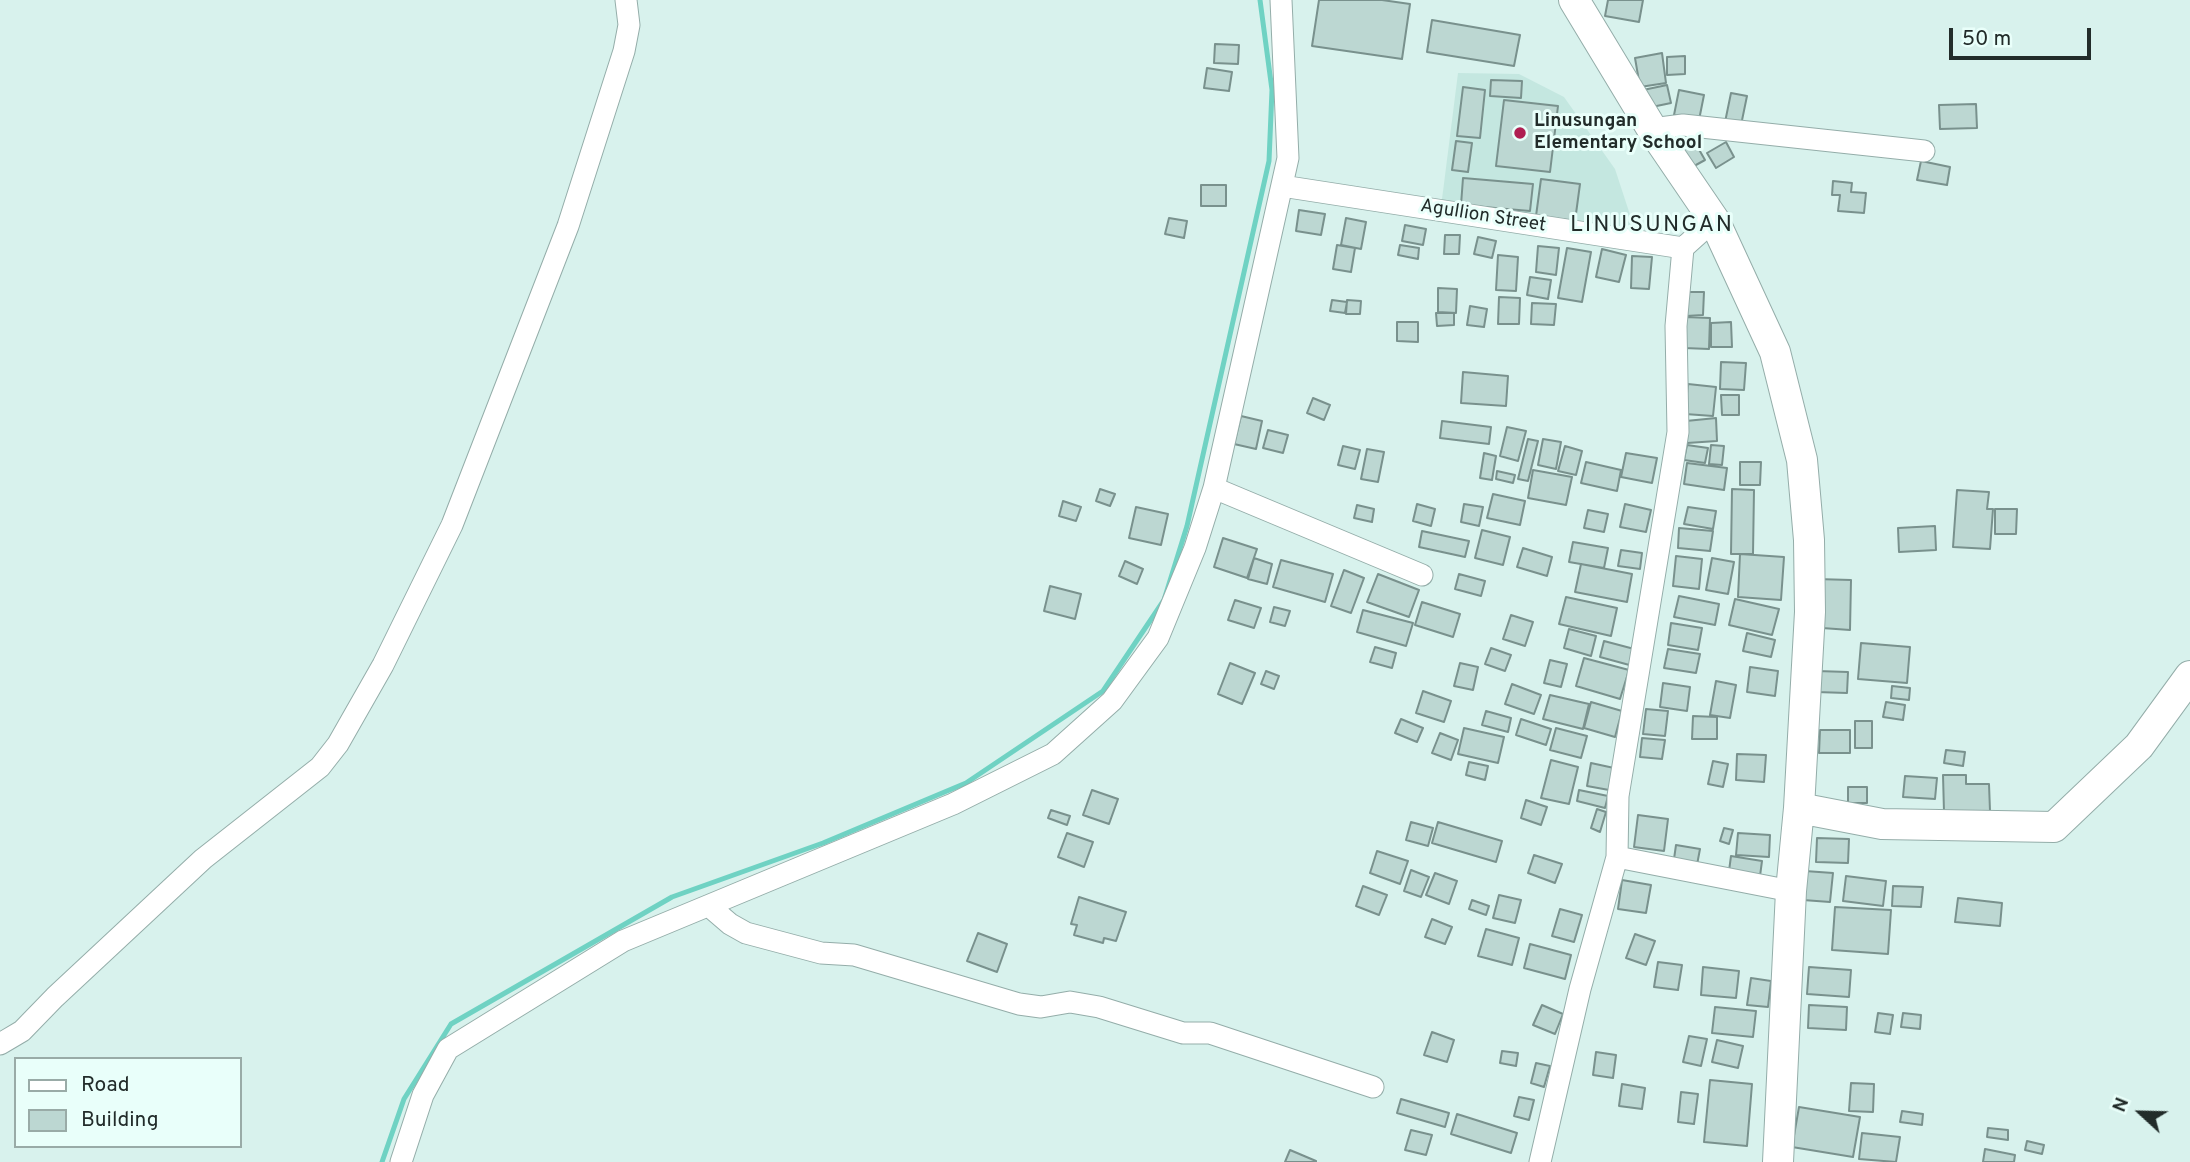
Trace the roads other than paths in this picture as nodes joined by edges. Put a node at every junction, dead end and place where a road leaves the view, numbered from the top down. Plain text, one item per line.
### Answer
1 (626, 0) edge
2 (1281, 0) edge
3 (1574, 0) edge
4 (1652, 129) junction
5 (1924, 151) dead end
6 (1282, 186) junction
7 (1714, 220) junction
8 (1684, 248) junction
9 (1214, 488) junction
10 (1422, 575) dead end
11 (2190, 676) edge
12 (1799, 808) junction
13 (1617, 857) junction
14 (1791, 891) junction
15 (709, 906) junction
16 (0, 1044) edge
17 (1373, 1087) dead end
18 (401, 1162) edge
19 (1541, 1162) edge
20 (1778, 1162) edge

1 - 16 street
2 - 6 street
3 - 4 street
4 - 5 street
4 - 7 street
6 - 8 street, Agullion Street
6 - 9 street
7 - 8 street
7 - 12 street
8 - 13 street
9 - 10 street
9 - 15 street
11 - 12 street
12 - 14 street
13 - 14 street
13 - 19 street
14 - 20 street
15 - 17 street
15 - 18 street

